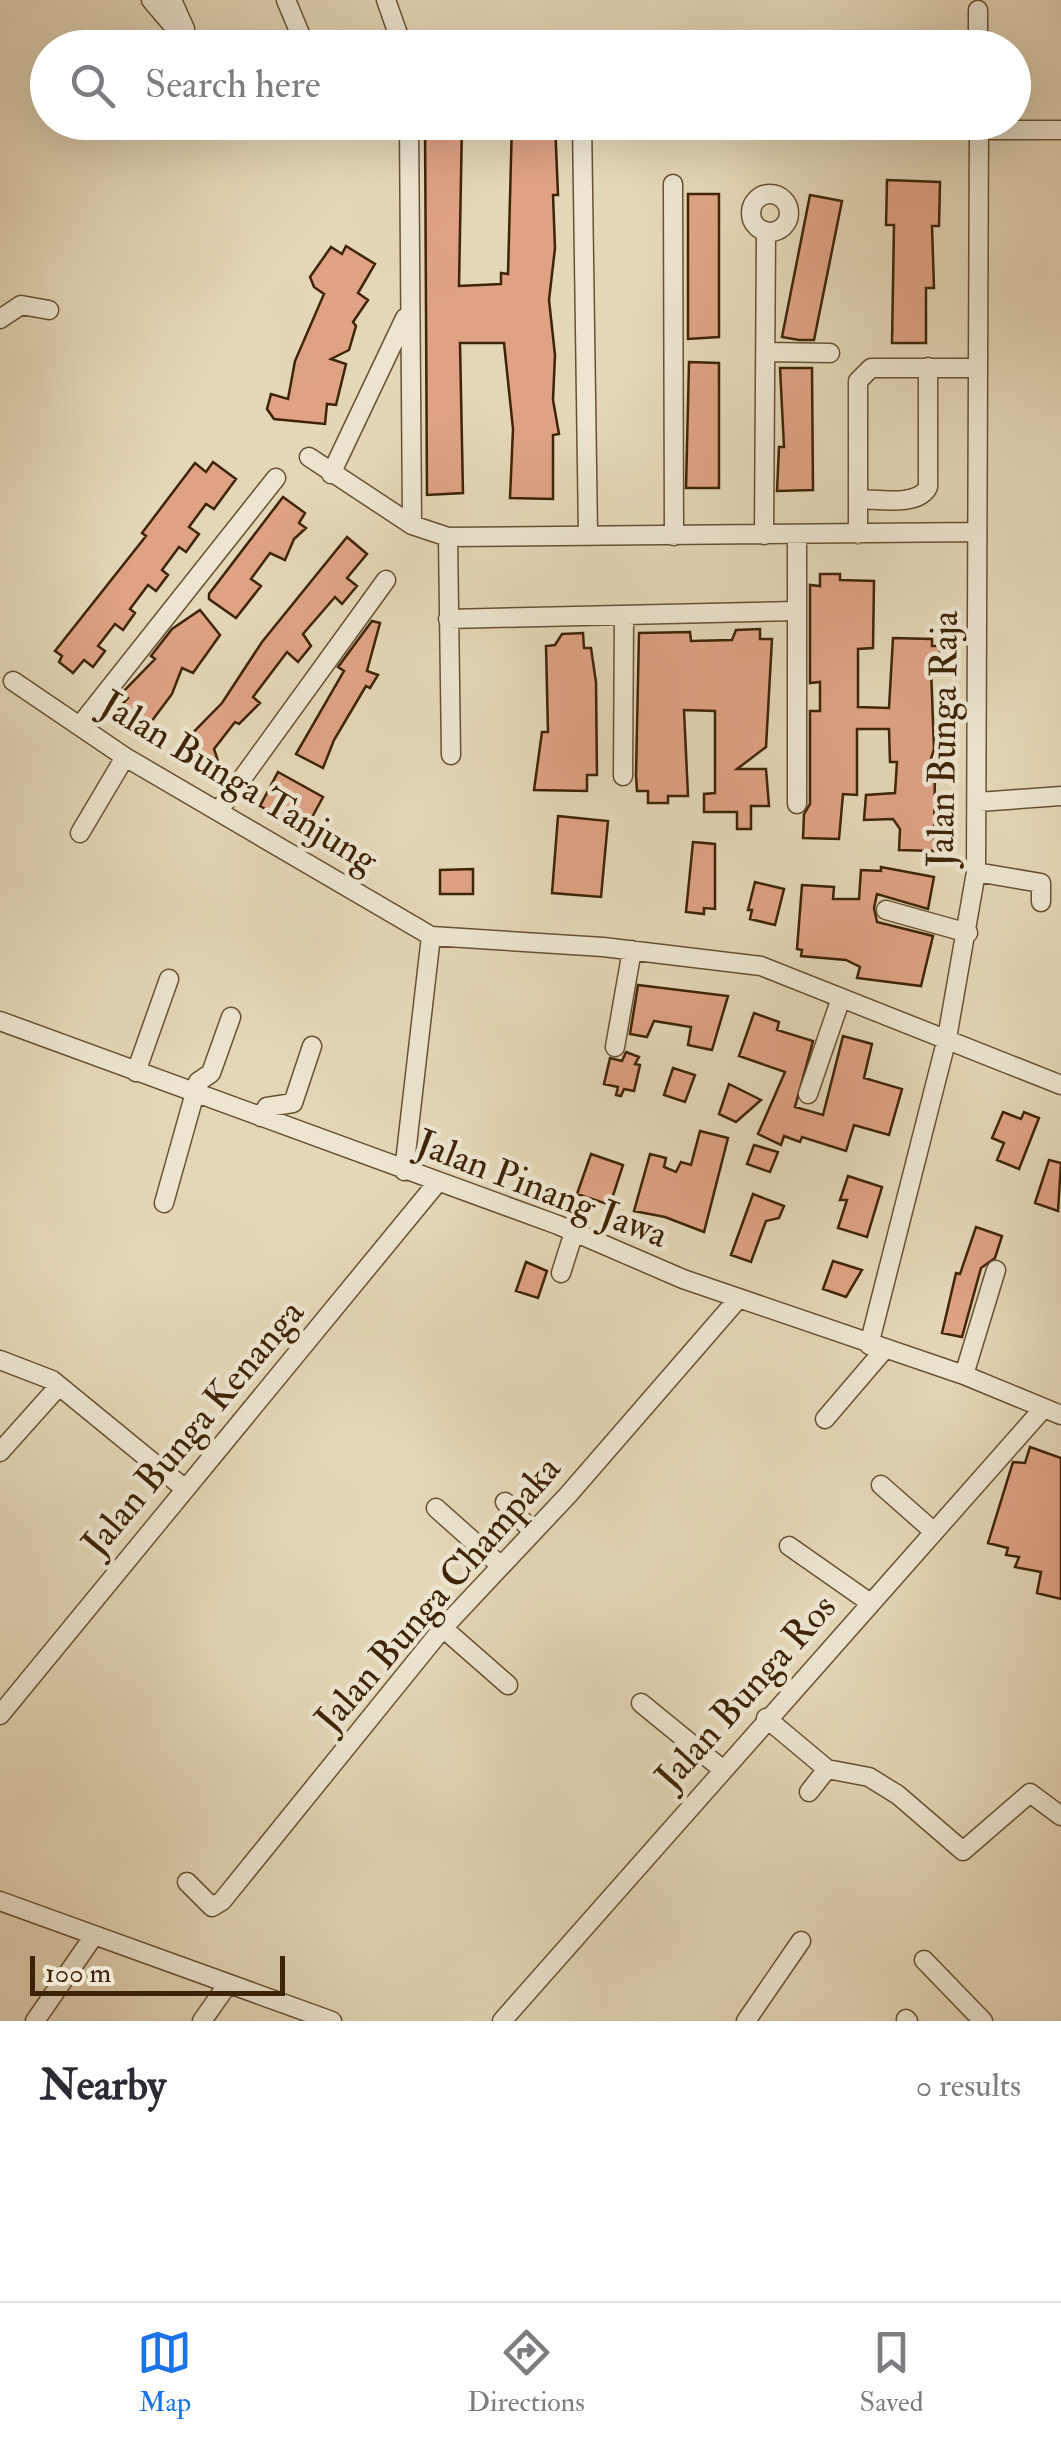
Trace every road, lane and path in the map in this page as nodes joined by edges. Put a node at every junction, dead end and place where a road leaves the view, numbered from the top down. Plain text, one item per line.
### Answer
1 (151, 0) edge
2 (172, 0) edge
3 (286, 0) edge
4 (386, 0) edge
5 (978, 10) dead end
6 (177, 30) edge
7 (185, 30) edge
8 (298, 30) edge
9 (397, 30) edge
10 (978, 30) edge
11 (1031, 129) edge
12 (1061, 130) edge
13 (410, 140) edge
14 (582, 140) edge
15 (979, 140) edge
16 (673, 184) dead end
17 (766, 233) dead end
18 (50, 310) dead end
19 (407, 313) junction
20 (0, 319) edge
21 (767, 352) junction
22 (830, 352) dead end
23 (928, 367) junction
24 (975, 368) junction
25 (309, 456) dead end
26 (331, 474) junction
27 (276, 478) dead end
28 (858, 499) junction
29 (412, 525) junction
30 (977, 532) junction
31 (797, 534) junction
32 (858, 534) junction
33 (588, 535) junction
34 (764, 535) junction
35 (674, 536) junction
36 (448, 537) junction
37 (386, 580) dead end
38 (797, 611) junction
39 (624, 615) junction
40 (448, 619) junction
41 (13, 681) dead end
42 (81, 724) junction
43 (451, 754) dead end
44 (125, 756) junction
45 (623, 776) dead end
46 (1061, 796) edge
47 (979, 802) junction
48 (798, 804) dead end
49 (220, 809) junction
50 (80, 833) dead end
51 (976, 872) junction
52 (1041, 902) dead end
53 (886, 910) dead end
54 (968, 933) junction
55 (432, 936) junction
56 (632, 950) junction
57 (169, 979) dead end
58 (841, 998) junction
59 (231, 1017) dead end
60 (0, 1021) edge
61 (947, 1038) junction
62 (312, 1046) dead end
63 (615, 1047) dead end
64 (136, 1072) junction
65 (1061, 1085) edge
66 (195, 1094) junction
67 (808, 1094) dead end
68 (261, 1117) junction
69 (404, 1170) junction
70 (437, 1183) junction
71 (164, 1203) dead end
72 (574, 1232) junction
73 (996, 1270) dead end
74 (561, 1273) dead end
75 (738, 1299) junction
76 (876, 1348) junction
77 (0, 1360) edge
78 (964, 1375) junction
79 (59, 1386) junction
80 (1056, 1412) edge
81 (825, 1419) dead end
82 (0, 1452) edge
83 (881, 1485) dead end
84 (184, 1488) junction
85 (505, 1502) dead end
86 (436, 1508) dead end
87 (932, 1530) junction
88 (533, 1532) junction
89 (789, 1546) dead end
90 (501, 1566) junction
91 (869, 1602) junction
92 (443, 1628) junction
93 (508, 1686) dead end
94 (642, 1703) dead end
95 (0, 1716) edge
96 (766, 1718) junction
97 (722, 1769) junction
98 (827, 1769) junction
99 (809, 1792) dead end
100 (1061, 1816) edge
101 (187, 1882) dead end
102 (0, 1900) edge
103 (92, 1937) junction
104 (800, 1941) dead end
105 (924, 1960) dead end
106 (228, 1984) junction
107 (299, 2017) edge
108 (36, 2021) edge
109 (202, 2021) edge
110 (332, 2021) edge
111 (502, 2021) edge
112 (746, 2021) edge
113 (983, 2021) edge

1 - 6 street
2 - 7 street
3 - 8 street
4 - 9 street
5 - 10 street
11 - 12 street
13 - 19 street
14 - 33 street
15 - 24 street, Jalan Bunga Raja
16 - 35 street
17 - 21 street
18 - 20 street
19 - 26 street
19 - 29 street
21 - 22 street
21 - 34 street
23 - 24 street
23 - 28 street
23 - 28 street
24 - 30 street, Jalan Bunga Raja
25 - 26 street
26 - 29 street
27 - 42 street
28 - 32 street
29 - 36 street
30 - 32 street
30 - 47 street, Jalan Bunga Raja
31 - 32 street
31 - 34 street
31 - 38 street
33 - 35 street
33 - 36 street
34 - 35 street
36 - 40 street
37 - 49 street
38 - 39 street
38 - 48 street
39 - 40 street
39 - 45 street
40 - 43 street
41 - 42 street, Jalan Bunga Tanjung
42 - 44 street, Jalan Bunga Tanjung
44 - 49 street, Jalan Bunga Tanjung
44 - 50 street
46 - 47 street
47 - 51 street, Jalan Bunga Raja
49 - 55 street, Jalan Bunga Tanjung
51 - 52 street
51 - 54 street, Jalan Bunga Raja
53 - 54 street
54 - 61 street, Jalan Bunga Raja
55 - 56 street
55 - 69 street
56 - 58 street
56 - 63 street
57 - 64 street
58 - 61 street
58 - 67 street
59 - 66 street
60 - 64 street, Jalan Pinang Jawa
61 - 65 street
61 - 76 street, Jalan Bunga Raja
62 - 68 street
64 - 66 street, Jalan Pinang Jawa
66 - 68 street, Jalan Pinang Jawa
66 - 71 street
68 - 69 street, Jalan Pinang Jawa
69 - 70 street, Jalan Pinang Jawa
70 - 72 street, Jalan Pinang Jawa
70 - 84 street, Jalan Bunga Kenanga
72 - 74 street
72 - 75 street, Jalan Pinang Jawa
73 - 78 street
75 - 76 street, Jalan Pinang Jawa
75 - 88 street, Jalan Bunga Champaka
76 - 78 street, Jalan Pinang Jawa
76 - 81 street
77 - 79 street
78 - 80 street, Jalan Pinang Jawa
79 - 82 street
79 - 84 street
80 - 87 street, Jalan Bunga Ros
83 - 87 street
84 - 95 street, Jalan Bunga Kenanga
85 - 88 street
86 - 90 street
87 - 91 street, Jalan Bunga Ros
88 - 90 street, Jalan Bunga Champaka
89 - 91 street
90 - 92 street, Jalan Bunga Champaka
91 - 96 street, Jalan Bunga Ros
92 - 93 street
92 - 101 street, Jalan Bunga Champaka
94 - 97 street
96 - 97 street, Jalan Bunga Ros
96 - 98 street
97 - 111 street, Jalan Bunga Ros
98 - 99 street
98 - 100 street
102 - 103 street
103 - 106 street
103 - 108 street
104 - 112 street
105 - 113 street
106 - 107 street
106 - 109 street
107 - 110 street

